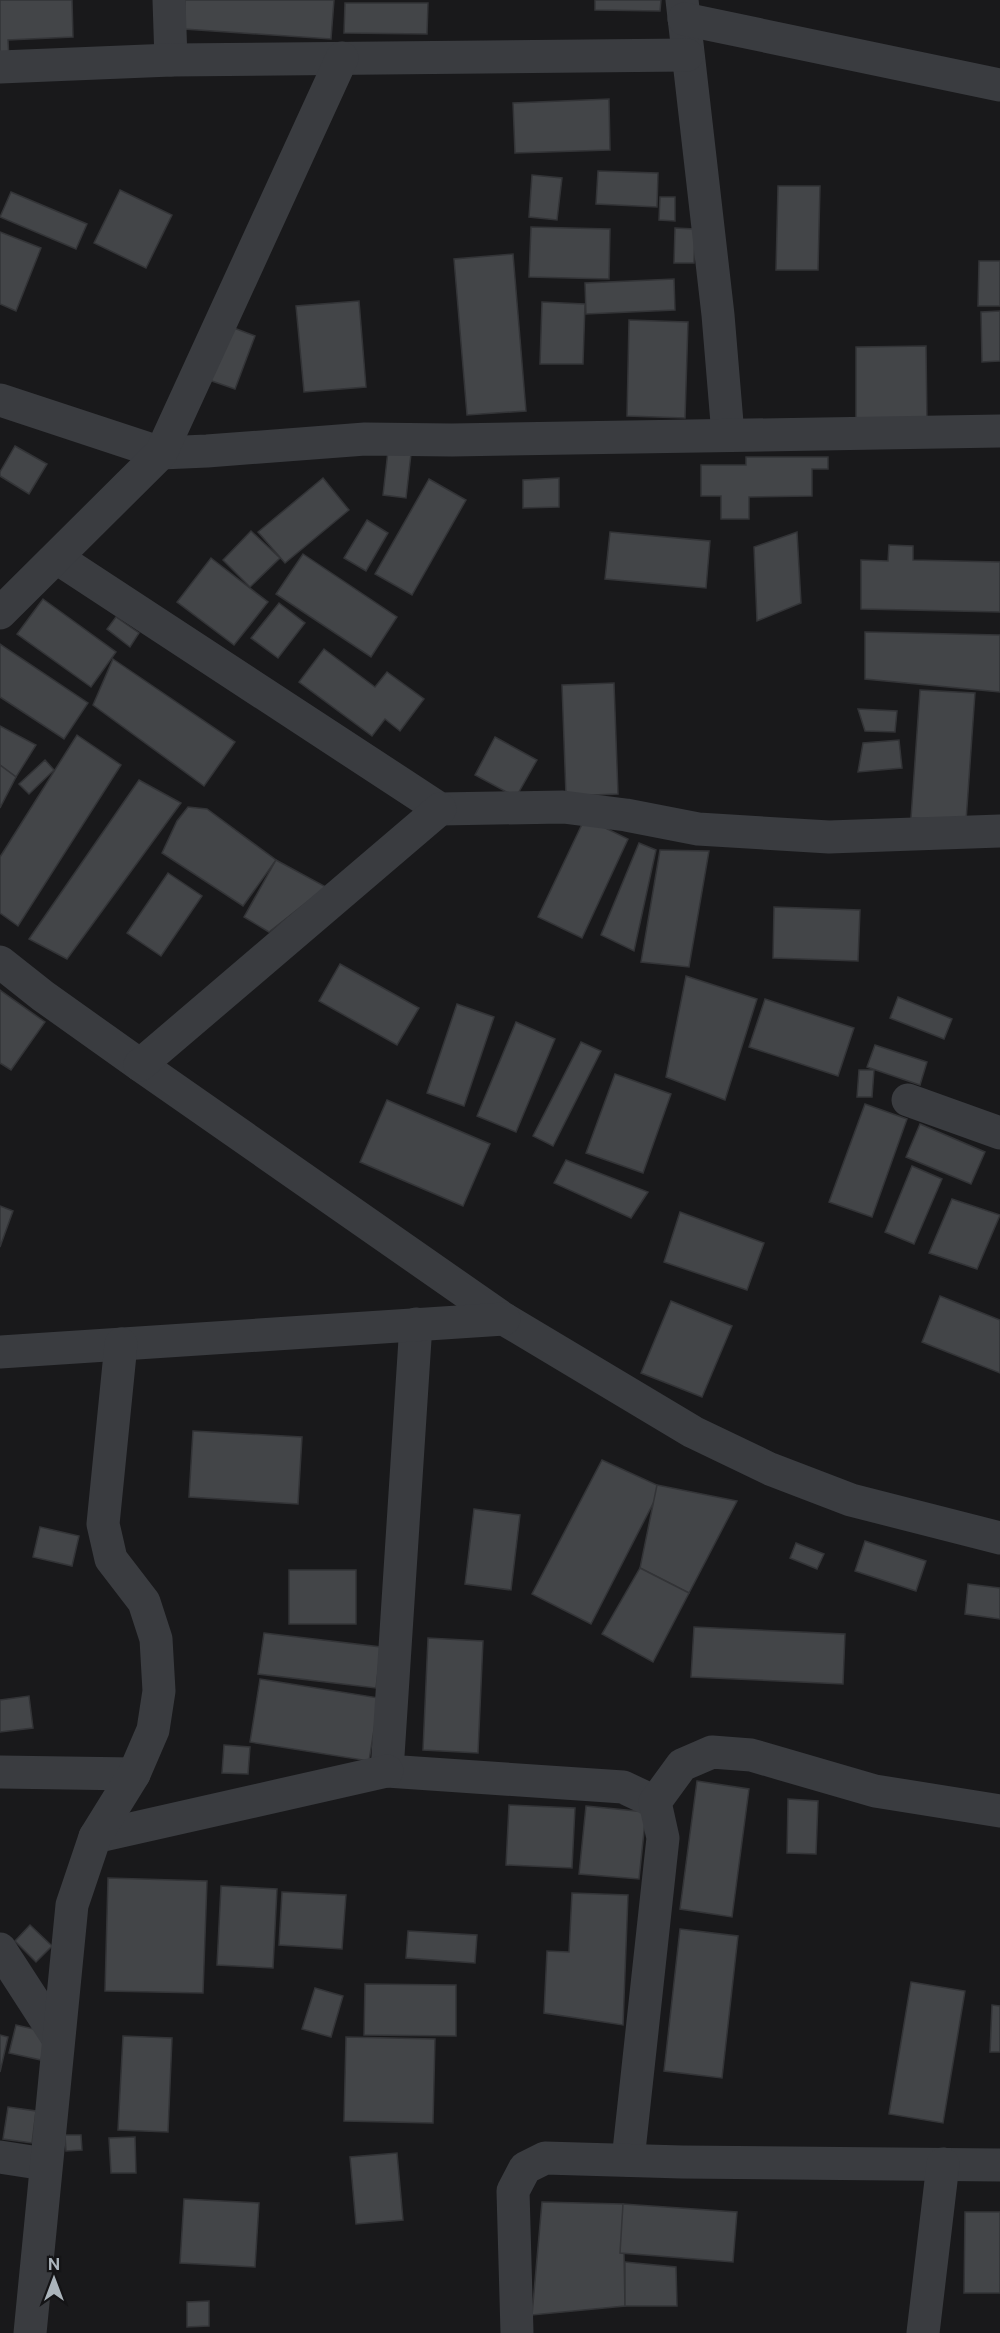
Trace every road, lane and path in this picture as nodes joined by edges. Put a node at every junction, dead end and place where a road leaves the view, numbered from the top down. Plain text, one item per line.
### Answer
1 (169, 0) edge
2 (683, 10) edge
3 (687, 55) junction
4 (342, 58) junction
5 (171, 60) junction
6 (0, 67) edge
7 (1000, 85) edge
8 (0, 400) edge
9 (1000, 431) edge
10 (728, 435) junction
11 (161, 453) junction
12 (57, 558) junction
13 (0, 613) edge
14 (440, 809) junction
15 (1000, 831) edge
16 (0, 962) edge
17 (140, 1065) junction
18 (908, 1100) dead end
19 (1000, 1132) edge
20 (504, 1319) junction
21 (416, 1324) junction
22 (121, 1344) junction
23 (0, 1352) edge
24 (1000, 1538) edge
25 (387, 1771) junction
26 (0, 1772) edge
27 (134, 1774) junction
28 (655, 1802) junction
29 (1000, 1811) edge
30 (95, 1837) junction
31 (0, 1949) edge
32 (57, 2037) junction
33 (0, 2157) edge
34 (628, 2160) junction
35 (45, 2164) junction
36 (943, 2164) junction
37 (1000, 2165) edge
38 (30, 2333) edge
39 (518, 2333) edge
40 (923, 2333) edge

1 - 5 street
2 - 3 street
2 - 7 street
3 - 4 street
3 - 10 street
4 - 5 street
4 - 11 street
5 - 6 street
8 - 11 street
9 - 10 street
10 - 11 street
11 - 12 street
12 - 13 street
12 - 14 street
14 - 15 street
14 - 17 street
16 - 17 street
17 - 20 street
18 - 19 street
20 - 21 street
20 - 24 street
21 - 22 street
21 - 25 street
22 - 23 street
22 - 27 street
25 - 28 street
25 - 30 street
26 - 27 street
27 - 30 street
28 - 29 street
28 - 34 street
30 - 32 street
31 - 32 street
32 - 35 street
33 - 35 street
34 - 36 street
34 - 39 street
35 - 38 street
36 - 37 street
36 - 40 street

